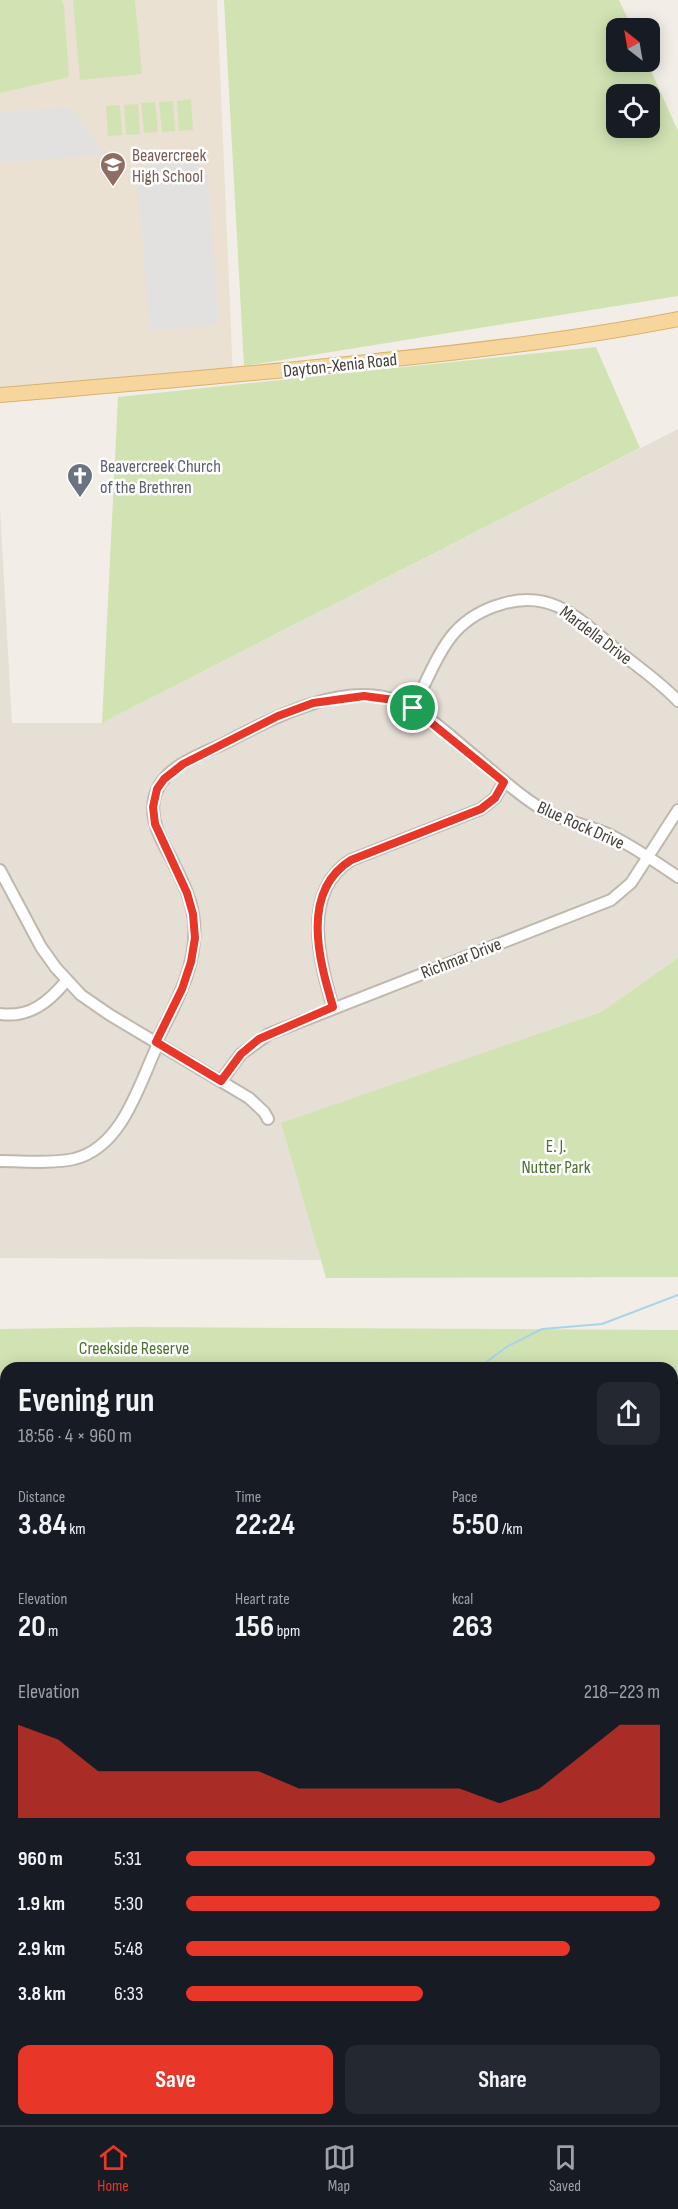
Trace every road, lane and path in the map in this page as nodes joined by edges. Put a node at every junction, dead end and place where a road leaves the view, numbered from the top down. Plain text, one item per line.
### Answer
1 (678, 319) edge
2 (0, 395) edge
3 (678, 701) edge
4 (413, 708) junction
5 (504, 782) junction
6 (678, 810) edge
7 (649, 858) junction
8 (0, 870) edge
9 (678, 877) edge
10 (67, 980) junction
11 (333, 1007) junction
12 (0, 1014) edge
13 (157, 1043) junction
14 (221, 1081) junction
15 (268, 1119) dead end
16 (0, 1161) edge

1 - 2 main road, Dayton-Xenia Road
3 - 4 street, Mardella Drive
4 - 5 street, Blue Rock Drive
4 - 13 street, Blue Rock Drive
5 - 7 street, Blue Rock Drive
5 - 11 street
6 - 7 street, Richmar Drive
7 - 9 street, Blue Rock Drive
7 - 11 street, Richmar Drive
8 - 10 street
10 - 12 street
10 - 13 street
11 - 14 street, Richmar Drive
13 - 14 street
13 - 16 street, Blue Rock Drive
14 - 15 street

